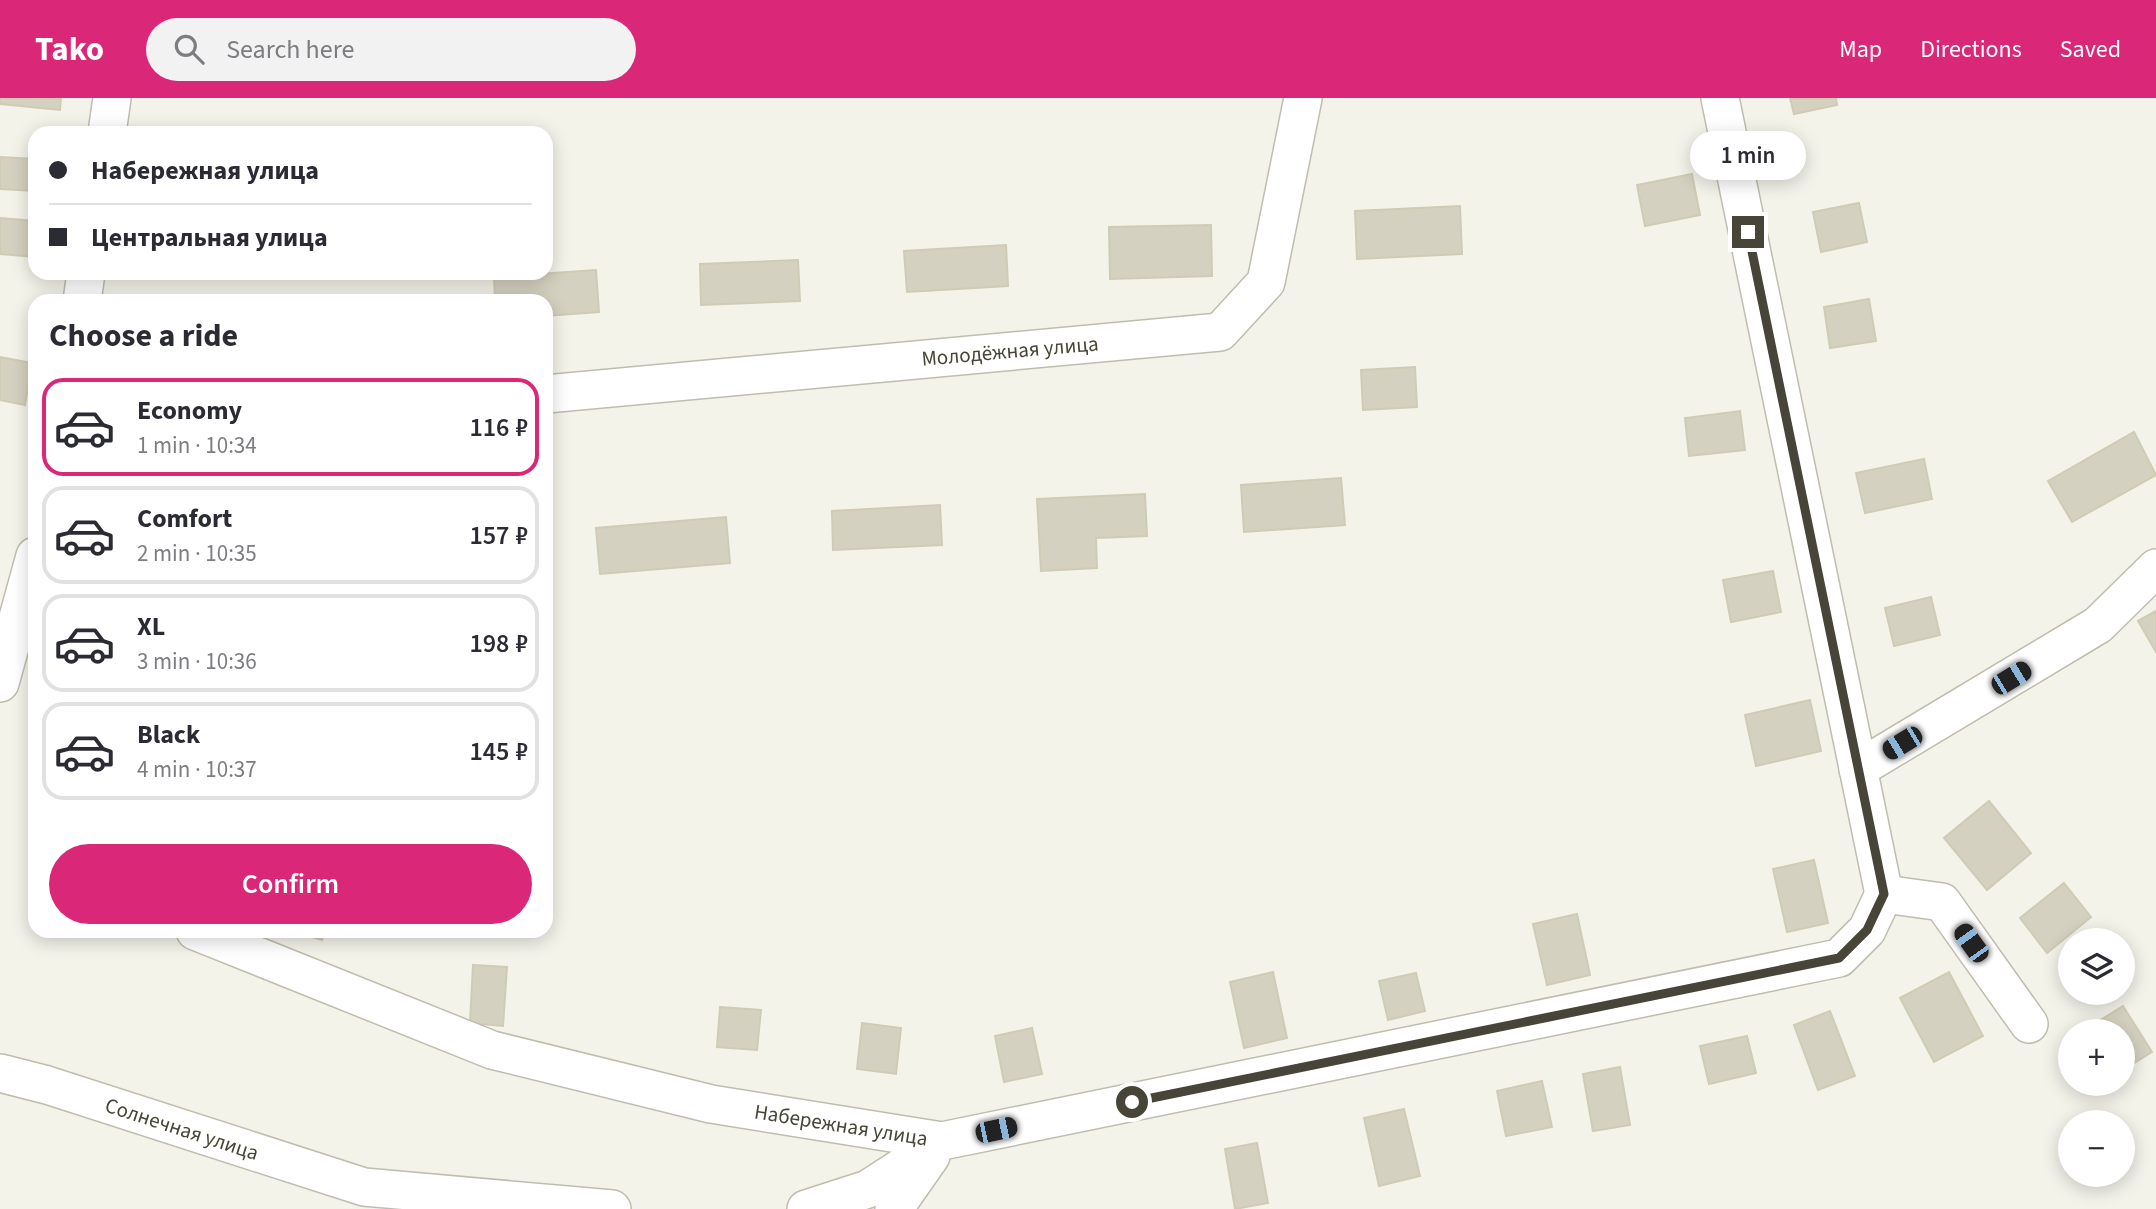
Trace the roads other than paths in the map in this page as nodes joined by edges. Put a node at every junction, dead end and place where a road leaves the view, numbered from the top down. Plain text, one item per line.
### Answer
1 (112, 98) edge
2 (1304, 98) edge
3 (1720, 98) edge
4 (108, 126) edge
5 (553, 393) edge
6 (2156, 568) edge
7 (28, 581) edge
8 (0, 683) edge
9 (1858, 769) junction
10 (1884, 894) junction
11 (212, 938) edge
12 (2029, 1024) dead end
13 (0, 1073) edge
14 (942, 1141) junction
15 (373, 1198) edge
16 (612, 1209) edge
17 (806, 1209) edge
18 (894, 1209) edge

1 - 4 street
2 - 5 street, Молодёжная улица
3 - 9 street
6 - 9 street
7 - 8 street
9 - 10 street
10 - 12 street
10 - 14 street, Набережная улица
11 - 14 street, Набережная улица
13 - 15 street, Солнечная улица
14 - 17 street
14 - 18 street
15 - 16 street, Солнечная улица

